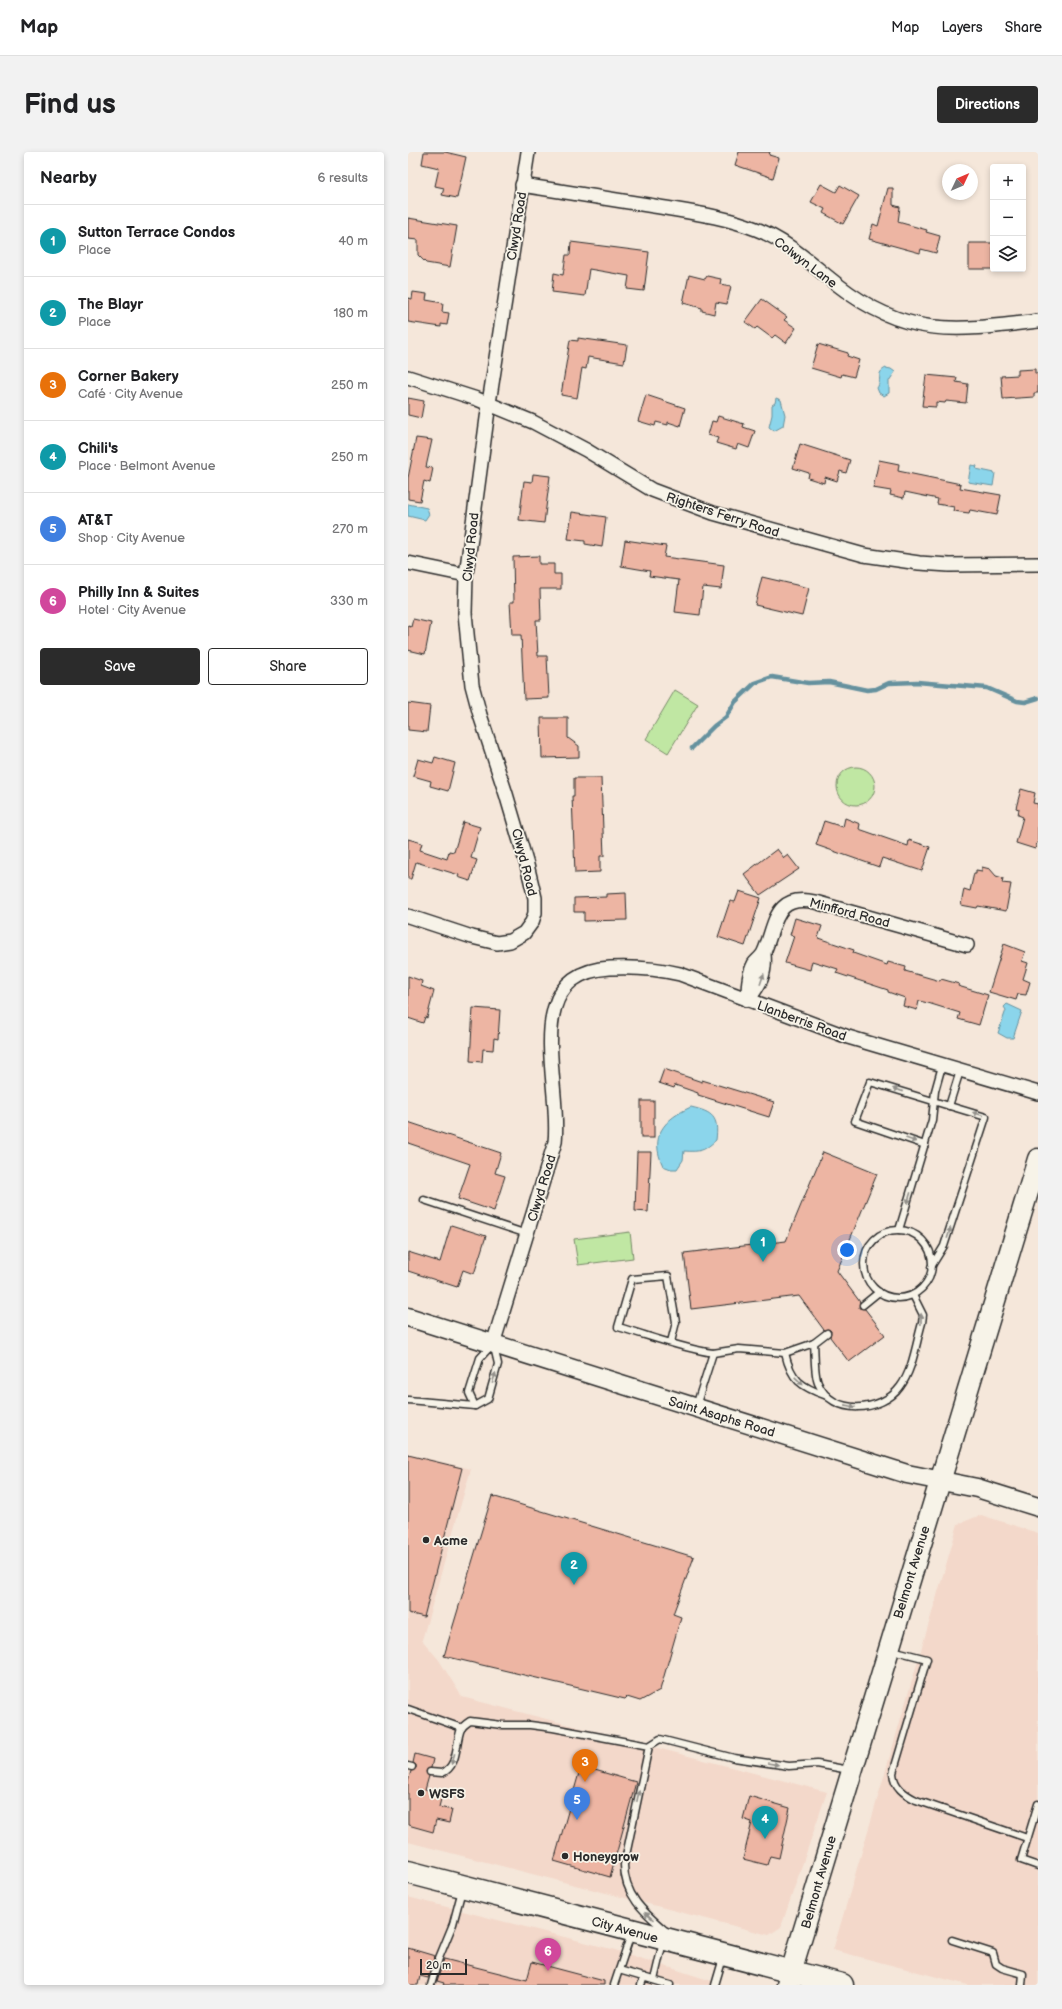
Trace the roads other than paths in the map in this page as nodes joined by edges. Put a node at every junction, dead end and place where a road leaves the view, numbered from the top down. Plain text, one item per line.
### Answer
1 (528, 152) edge
2 (522, 185) junction
3 (1038, 321) edge
4 (408, 377) edge
5 (489, 403) junction
6 (408, 563) edge
7 (1038, 564) edge
8 (466, 575) junction
9 (408, 916) edge
10 (967, 945) dead end
11 (568, 983) joint
12 (748, 1000) junction
13 (942, 1066) junction
14 (960, 1071) junction
15 (1038, 1093) edge
16 (935, 1101) junction
17 (949, 1106) junction
18 (925, 1145) junction
19 (1038, 1159) edge
20 (424, 1200) dead end
21 (899, 1230) junction
22 (527, 1234) junction
23 (931, 1267) junction
24 (879, 1292) junction
25 (913, 1295) junction
26 (863, 1305) dead end
27 (408, 1317) edge
28 (827, 1333) dead end
29 (671, 1342) junction
30 (814, 1343) junction
31 (493, 1344) junction
32 (713, 1353) junction
33 (785, 1353) junction
34 (827, 1396) junction
35 (408, 1400) edge
36 (475, 1406) junction
37 (695, 1408) junction
38 (940, 1480) junction
39 (1038, 1507) edge
40 (888, 1649) junction
41 (408, 1709) edge
42 (462, 1728) junction
43 (649, 1746) junction
44 (851, 1771) junction
45 (430, 1772) dead end
46 (1038, 1804) edge
47 (1027, 1838) junction
48 (1038, 1866) edge
49 (408, 1872) edge
50 (463, 1886) junction
51 (632, 1930) junction
52 (671, 1940) junction
53 (952, 1940) dead end
54 (724, 1954) junction
55 (619, 1970) junction
56 (644, 1977) junction
57 (789, 1978) edge
58 (654, 1980) junction
59 (662, 1984) edge
60 (431, 1985) edge
61 (614, 1985) edge
62 (642, 1985) edge
63 (670, 1985) edge
64 (715, 1985) edge
65 (842, 1985) edge
66 (1022, 1985) edge

1 - 2 street, Clwyd Road
2 - 3 street, Colwyn Lane
2 - 5 street, Clwyd Road
4 - 5 street, Righters Ferry Road
5 - 7 street, Righters Ferry Road
5 - 8 street, Clwyd Road
6 - 8 street
8 - 9 street, Clwyd Road
10 - 12 street, Minfford Road
11 - 12 street, Llanberris Road
11 - 22 street, Clwyd Road
12 - 13 street, Llanberris Road
13 - 14 street, Llanberris Road
13 - 16 lane
14 - 15 street, Llanberris Road
14 - 17 lane
16 - 17 lane
16 - 18 lane
16 -> 18 lane
23 -> 17 lane
18 -> 21 lane
19 - 38 main road, Belmont Avenue
20 - 22 lane
21 - 23 lane
21 - 24 lane
22 - 31 street, Clwyd Road
23 - 25 lane
24 - 25 lane
24 - 26 lane
34 -> 25 lane
27 - 31 street, Saint Asaphs Road
28 - 30 lane
29 - 29 lane
29 - 32 lane
30 - 33 lane
30 - 34 lane
31 - 36 lane
36 -> 31 lane
31 - 37 street, Saint Asaphs Road
32 - 33 lane
32 - 37 lane
33 -> 34 lane
35 - 36 lane
37 - 38 street, Saint Asaphs Road
38 - 39 street, Saint Asaphs Road
38 - 40 main road, Belmont Avenue
40 - 44 main road, Belmont Avenue
40 - 47 lane
41 - 42 lane
42 - 43 lane
42 -> 45 lane
43 -> 44 lane
52 -> 43 lane
44 - 57 main road, Belmont Avenue
46 - 47 lane
47 - 48 lane
49 - 50 highway, City Avenue
50 - 51 highway, City Avenue
50 - 60 lane
51 - 52 highway, City Avenue
51 - 55 lane
52 - 54 highway, City Avenue
52 - 58 lane
53 - 66 lane
54 - 57 highway, City Avenue
54 - 64 lane
55 - 56 lane
55 - 61 lane
56 - 58 lane
56 - 62 lane
57 - 65 highway, City Avenue
58 - 59 lane
59 - 63 lane

